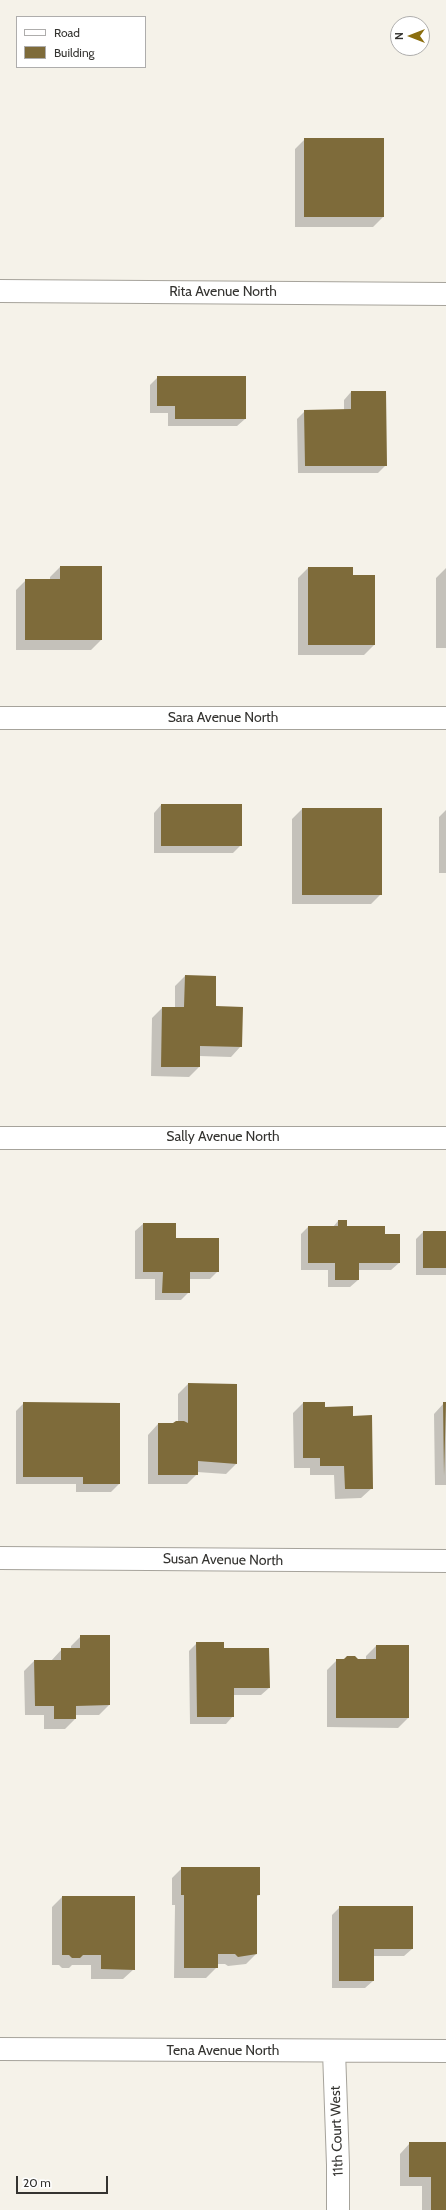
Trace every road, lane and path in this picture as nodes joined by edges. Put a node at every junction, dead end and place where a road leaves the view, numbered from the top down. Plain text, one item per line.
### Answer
1 (0, 291) edge
2 (446, 294) edge
3 (0, 718) edge
4 (446, 718) edge
5 (0, 1138) edge
6 (446, 1138) edge
7 (0, 1558) edge
8 (446, 1561) edge
9 (0, 2049) edge
10 (334, 2051) junction
11 (446, 2051) edge
12 (338, 2210) edge

1 - 2 street, Rita Avenue North
3 - 4 street, Sara Avenue North
5 - 6 street, Sally Avenue North
7 - 8 street, Susan Avenue North
9 - 10 street, Tena Avenue North
10 - 11 street, Tena Avenue North
10 - 12 street, 11th Court West

